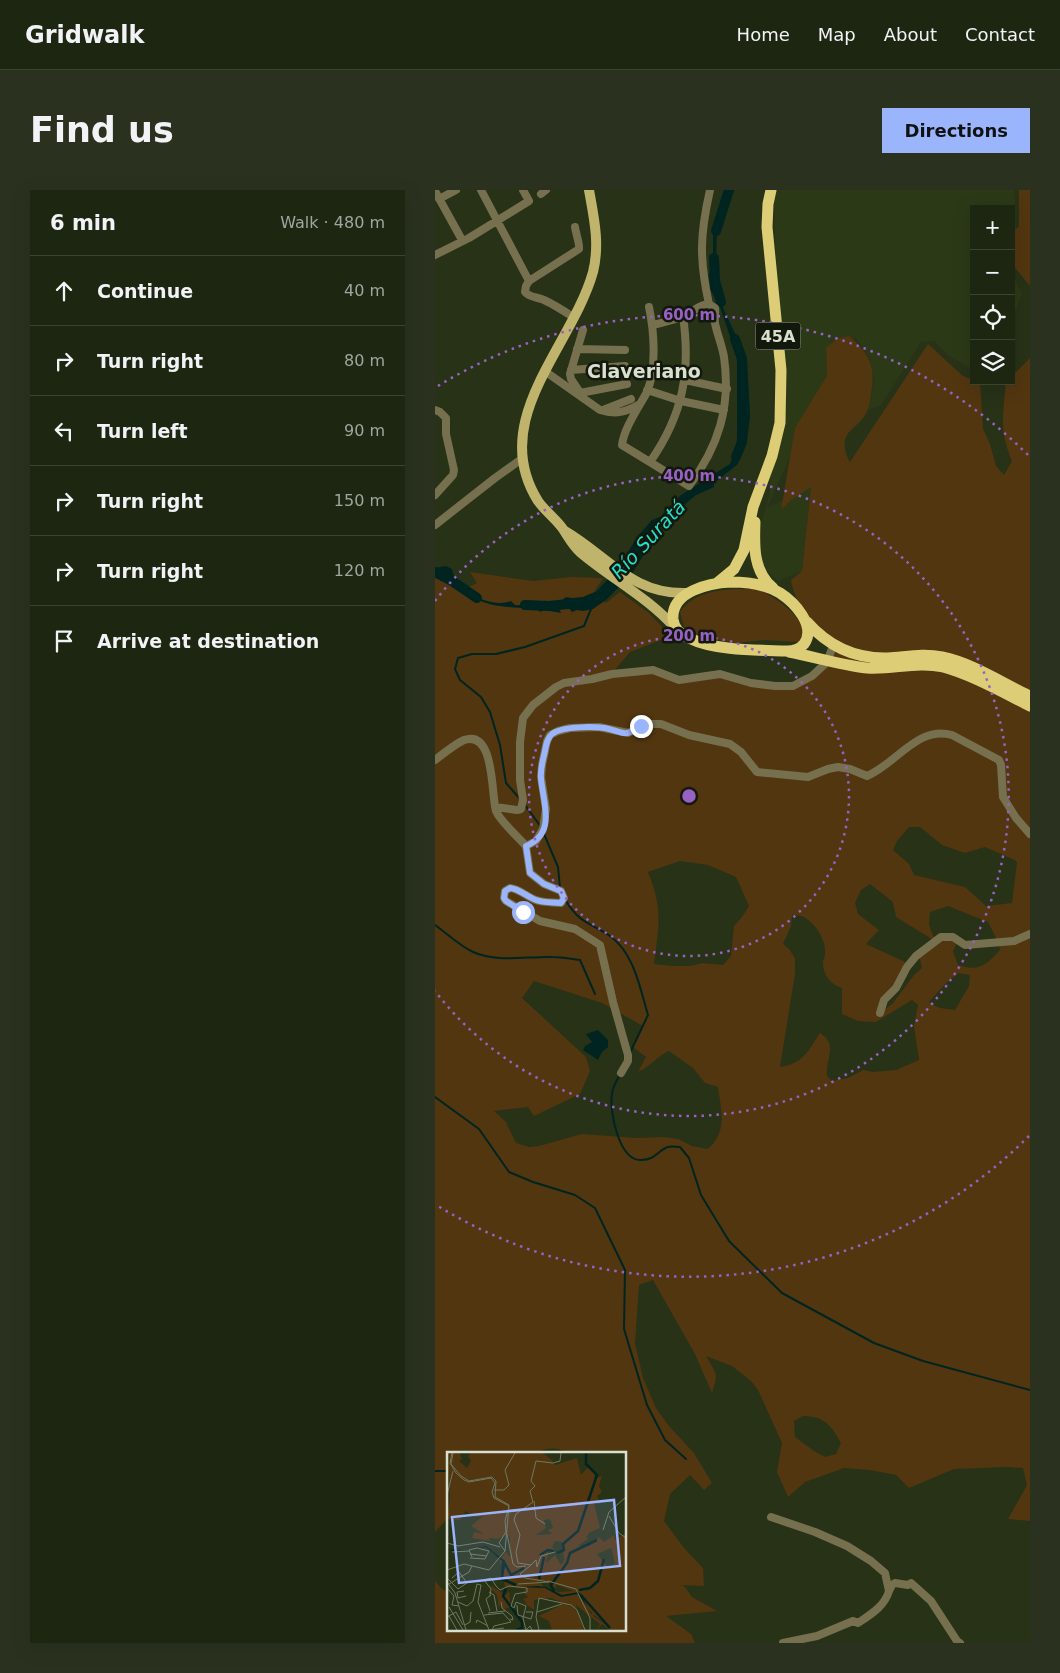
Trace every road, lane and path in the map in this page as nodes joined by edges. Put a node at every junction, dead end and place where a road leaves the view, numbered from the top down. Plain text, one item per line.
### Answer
1 (456, 190) edge
2 (481, 190) edge
3 (523, 190) edge
4 (589, 190) edge
5 (710, 190) edge
6 (771, 190) edge
7 (437, 195) edge
8 (496, 221) junction
9 (575, 226) dead end
10 (462, 240) junction
11 (435, 255) edge
12 (529, 282) junction
13 (709, 304) junction
14 (649, 306) dead end
15 (683, 316) junction
16 (573, 317) junction
17 (653, 325) junction
18 (583, 330) dead end
19 (577, 349) junction
20 (625, 350) dead end
21 (625, 366) dead end
22 (571, 370) junction
23 (546, 372) junction
24 (685, 380) junction
25 (627, 384) dead end
26 (727, 388) junction
27 (647, 390) junction
28 (580, 393) junction
29 (631, 399) dead end
30 (681, 401) junction
31 (590, 402) junction
32 (640, 404) junction
33 (435, 410) edge
34 (602, 410) junction
35 (724, 410) junction
36 (523, 458) junction
37 (650, 462) junction
38 (763, 480) junction
39 (435, 495) edge
40 (435, 525) edge
41 (609, 570) junction
42 (717, 583) junction
43 (778, 592) junction
44 (687, 593) junction
45 (803, 618) junction
46 (678, 632) junction
47 (833, 646) junction
48 (787, 651) junction
49 (827, 662) junction
50 (1030, 696) edge
51 (1030, 706) edge
52 (435, 760) edge
53 (496, 807) junction
54 (1030, 834) edge
55 (526, 846) junction
56 (1030, 934) edge
57 (880, 1014) dead end
58 (621, 1073) dead end
59 (771, 1517) dead end
60 (889, 1591) junction
61 (783, 1643) edge
62 (960, 1643) edge

1 - 7 street
2 - 8 street
3 - 8 street
4 - 16 main road
5 - 13 street
6 - 38 highway, 45A
7 - 10 street
8 - 10 street
8 - 12 street
9 - 12 street
10 - 11 street
12 - 16 street
13 - 15 street
13 - 26 street
14 - 17 street
15 - 17 street
15 - 24 street
16 - 23 main road
17 - 27 street
18 - 19 street
19 - 20 street
19 - 22 street
21 - 22 street
22 - 28 street
23 - 31 street
23 - 36 main road
24 - 26 street
24 - 30 street
25 - 28 street
26 - 35 street
27 - 30 street
27 - 32 street
28 - 31 street
29 - 34 street
30 - 35 street
30 - 37 street
31 - 34 street
32 - 34 street
32 - 37 street
33 - 39 street
35 - 37 street
36 - 40 street
36 - 41 main road
38 - 42 highway
38 - 43 highway
41 - 44 main road
41 - 46 main road
42 - 43 highway
42 - 44 highway
43 - 45 highway
44 - 46 highway
45 - 47 highway
45 - 48 highway
46 - 48 highway
47 - 49 street
47 - 50 highway
48 - 49 highway
49 - 51 highway
49 - 53 street
52 - 53 street
53 - 55 street
54 - 55 street
55 - 58 street
56 - 57 street
59 - 60 street
60 - 61 street
60 - 62 street

